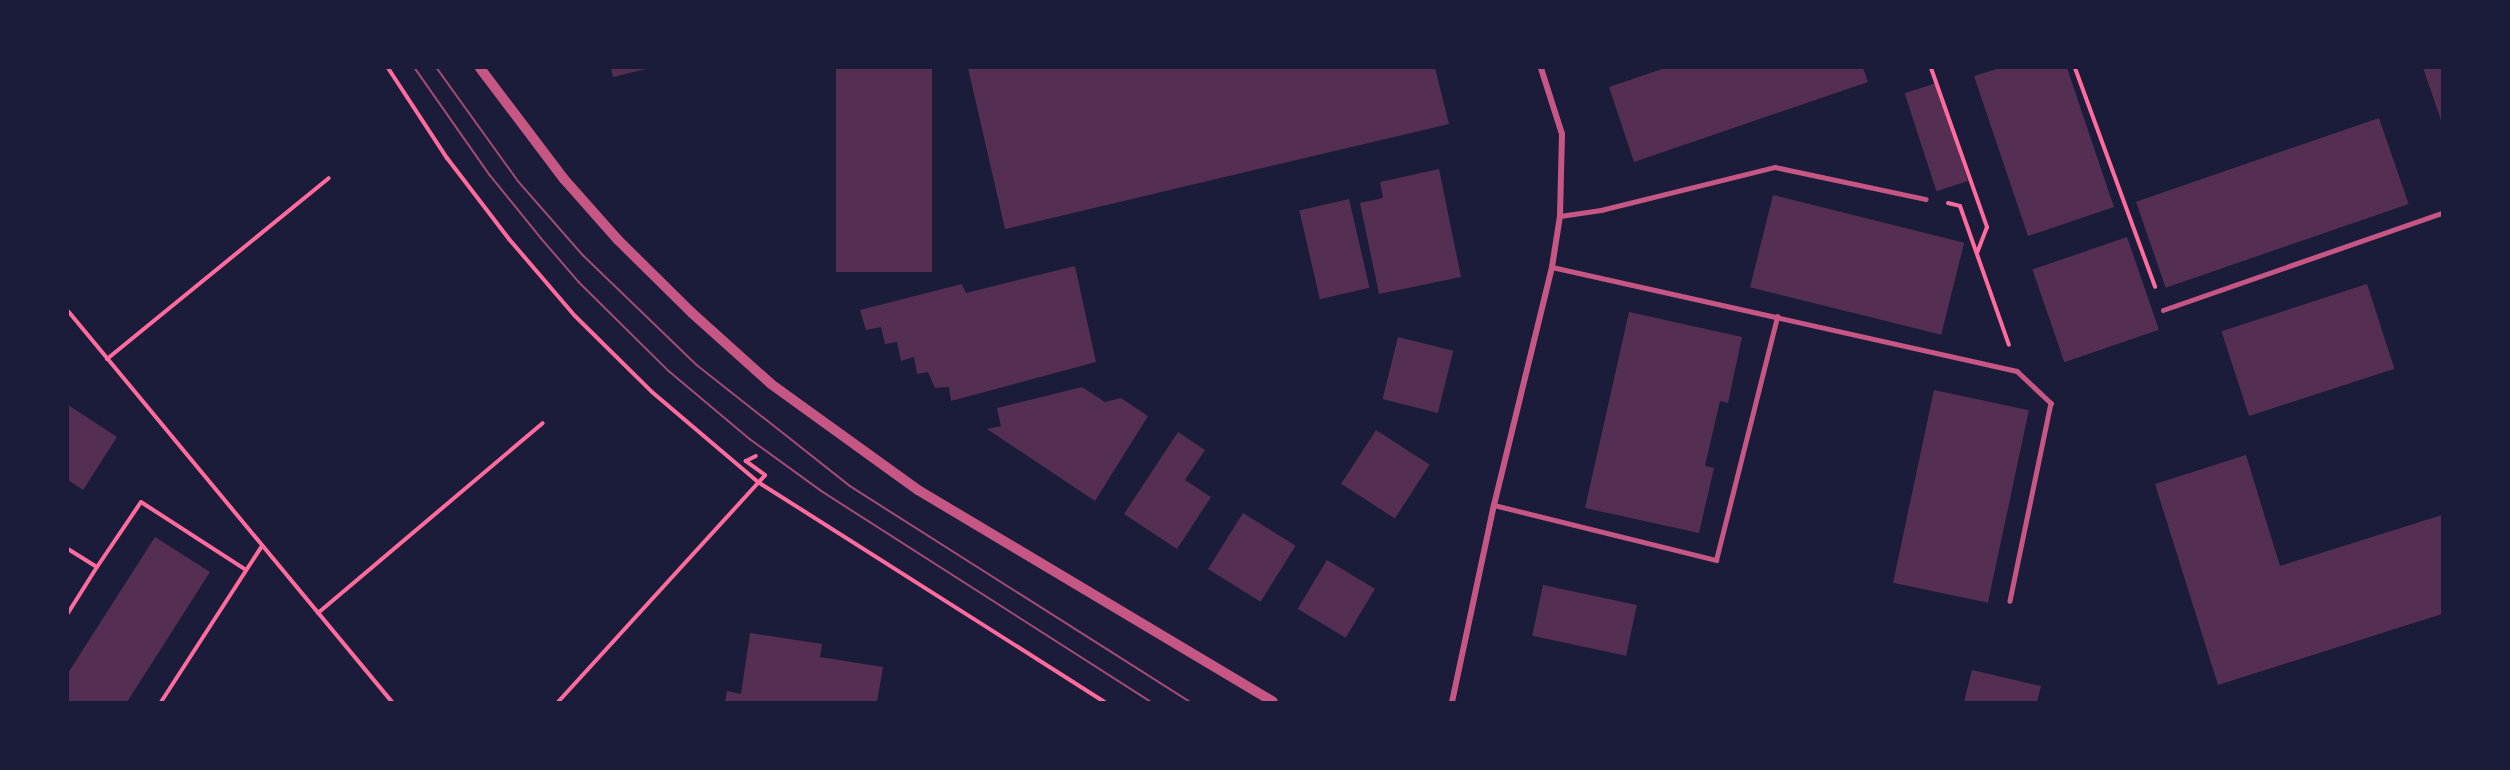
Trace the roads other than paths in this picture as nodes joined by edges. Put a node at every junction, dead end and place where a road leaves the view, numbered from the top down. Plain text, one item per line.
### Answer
1 (480, 68) edge
2 (1541, 68) edge
3 (1926, 199) road end
4 (2442, 213) edge
5 (1560, 216) junction
6 (1552, 267) junction
7 (2163, 310) road end
8 (1777, 317) junction
9 (1494, 505) junction
10 (2010, 601) dead end
11 (1274, 702) edge
12 (1452, 702) edge

1 - 11 street
2 - 5 street
3 - 5 lane
4 - 7 lane
5 - 6 street
6 - 8 lane
6 - 9 street
8 - 9 lane
8 - 10 lane
9 - 12 street

